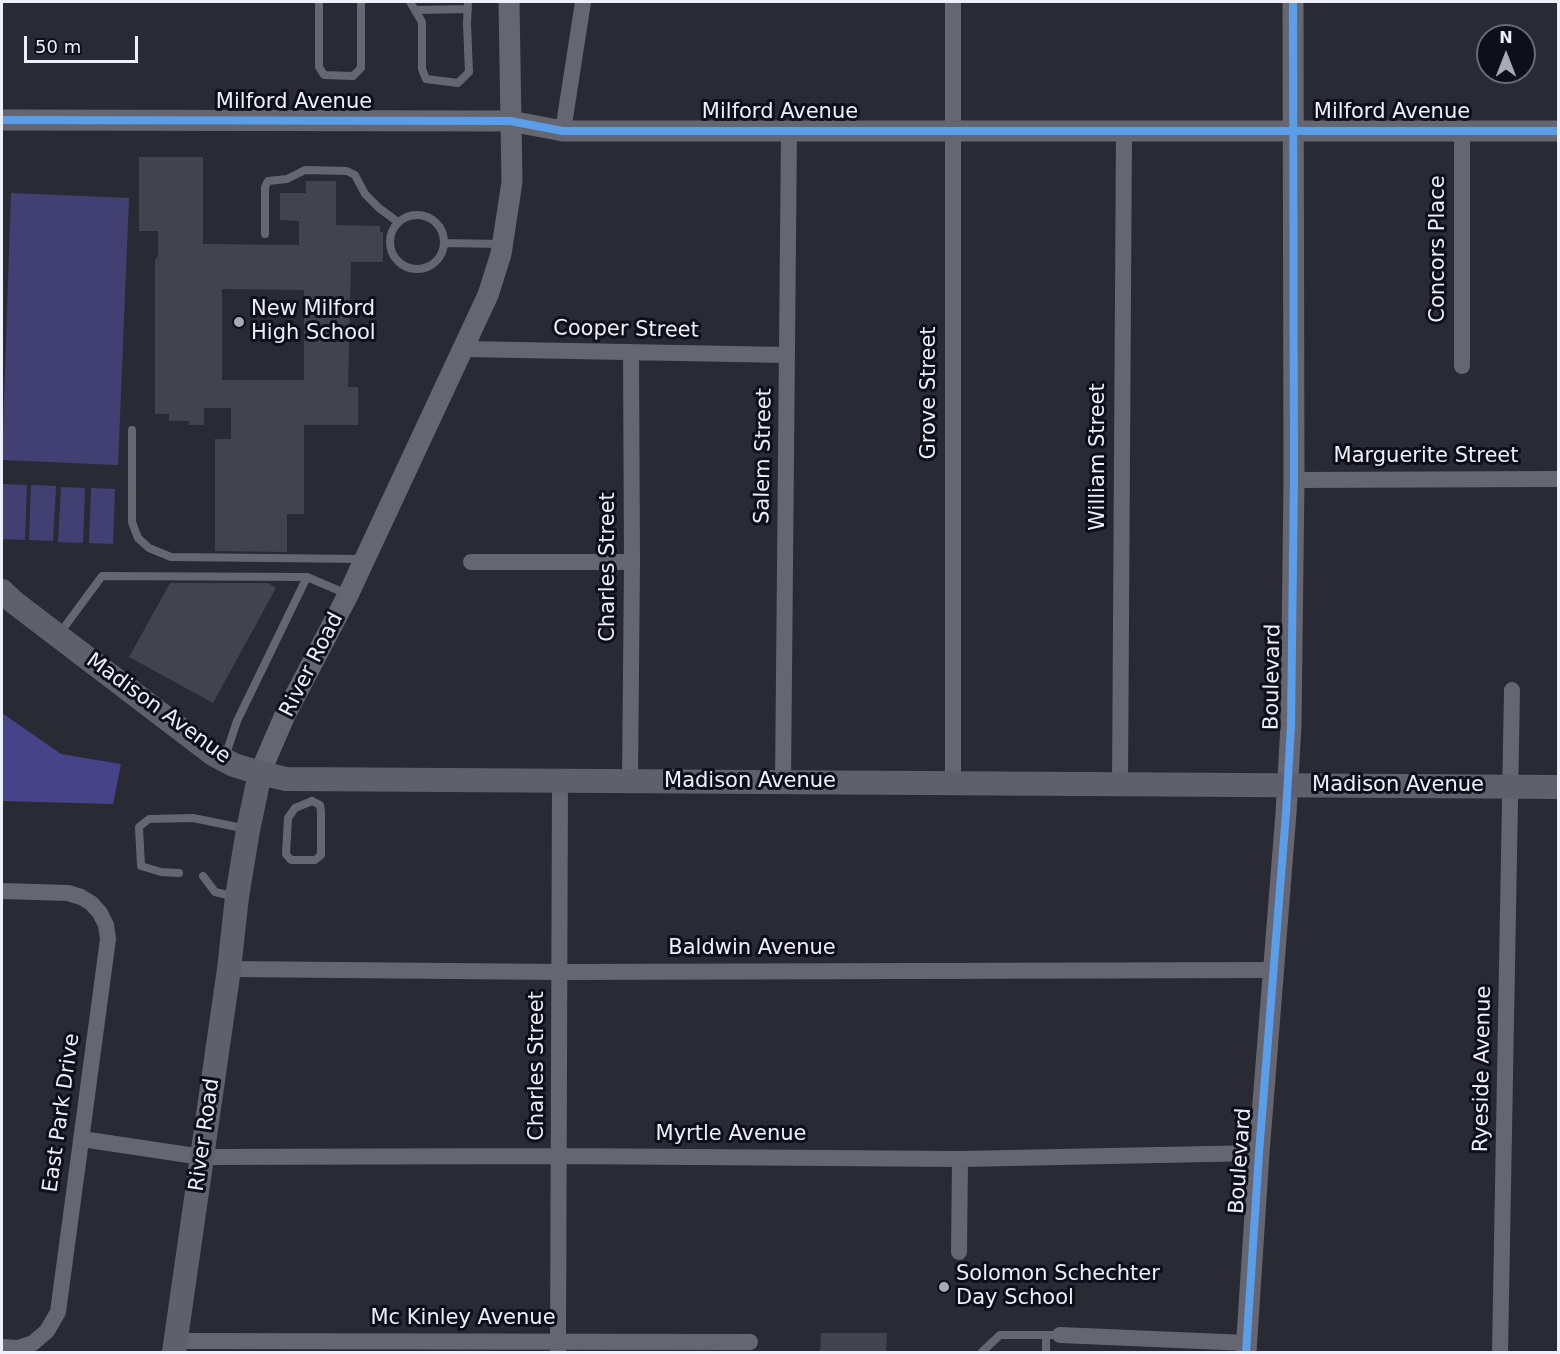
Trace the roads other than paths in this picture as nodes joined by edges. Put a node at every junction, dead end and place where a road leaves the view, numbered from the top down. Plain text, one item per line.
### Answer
1 (319, 2) edge
2 (361, 2) edge
3 (410, 2) edge
4 (509, 2) edge
5 (583, 2) edge
6 (953, 2) edge
7 (1293, 2) edge
8 (468, 5) edge
9 (416, 10) junction
10 (2, 120) edge
11 (510, 121) junction
12 (789, 130) junction
13 (1124, 130) junction
14 (562, 131) junction
15 (953, 131) junction
16 (1462, 131) junction
17 (1558, 131) edge
18 (1293, 132) junction
19 (398, 222) junction
20 (265, 234) dead end
21 (445, 243) junction
22 (503, 244) junction
23 (464, 350) junction
24 (631, 352) junction
25 (787, 355) junction
26 (1462, 366) dead end
27 (132, 430) dead end
28 (1558, 479) edge
29 (1294, 480) junction
30 (365, 559) junction
31 (471, 562) dead end
32 (632, 562) junction
33 (308, 577) junction
34 (2, 591) edge
35 (348, 595) junction
36 (58, 636) junction
37 (1512, 690) dead end
38 (224, 760) junction
39 (260, 773) junction
40 (560, 780) junction
41 (630, 781) junction
42 (783, 783) junction
43 (953, 784) junction
44 (1120, 784) junction
45 (1288, 786) junction
46 (1512, 786) junction
47 (1558, 787) edge
48 (313, 790) junction
49 (248, 830) junction
50 (180, 873) dead end
51 (203, 876) dead end
52 (2, 891) edge
53 (237, 897) junction
54 (229, 969) junction
55 (1275, 970) junction
56 (561, 972) junction
57 (82, 1139) junction
58 (1259, 1153) junction
59 (560, 1156) junction
60 (202, 1157) junction
61 (960, 1159) junction
62 (959, 1252) dead end
63 (1053, 1335) junction
64 (750, 1342) dead end
65 (2, 1347) edge
66 (175, 1347) edge
67 (558, 1347) edge
68 (1247, 1348) edge
69 (982, 1353) edge
70 (1046, 1353) edge
71 (1500, 1353) edge

1 - 2 lane
3 - 9 lane
4 - 11 street, River Road
5 - 14 street
6 - 15 street, Grove Street
7 - 18 street, Boulevard
8 - 9 lane
8 - 9 lane
10 - 11 street, Milford Avenue
11 - 14 street, Milford Avenue
11 - 22 street, River Road
12 - 14 street, Milford Avenue
12 - 15 street, Milford Avenue
12 - 25 street, Salem Street
13 - 15 street, Milford Avenue
13 - 18 street, Milford Avenue
13 - 44 street, William Street
15 - 43 street, Grove Street
16 - 17 street, Milford Avenue
16 - 18 street, Milford Avenue
16 - 26 street, Concors Place
18 - 29 street, Boulevard
19 - 20 lane
19 - 21 lane
19 - 21 lane
21 - 22 lane
22 - 23 street, River Road
23 - 24 street, Cooper Street
23 - 30 street, River Road
24 - 25 street, Cooper Street
24 - 32 street, Charles Street
25 - 42 street, Salem Street
27 - 30 lane
28 - 29 street, Marguerite Street
29 - 45 street, Boulevard
30 - 35 street, River Road
31 - 32 street
32 - 41 street, Charles Street
33 - 35 lane
33 - 36 lane
33 - 38 lane
34 - 36 main road, Madison Avenue
35 - 39 street, River Road
36 - 38 main road, Madison Avenue
37 - 46 street, Ryeside Avenue
38 - 39 main road, Madison Avenue
39 - 48 main road, Madison Avenue
39 - 49 main road, River Road
40 - 41 main road, Madison Avenue
40 - 48 main road, Madison Avenue
40 - 56 street, Charles Street
41 - 42 main road, Madison Avenue
42 - 43 main road, Madison Avenue
43 - 44 main road, Madison Avenue
44 - 45 main road, Madison Avenue
45 - 46 main road, Madison Avenue
45 - 55 street, Boulevard
46 - 47 main road, Madison Avenue
46 - 71 street, Ryeside Avenue
48 - 48 lane
49 - 50 lane
49 - 53 main road, River Road
51 - 53 lane
52 - 57 street, East Park Drive
53 - 54 main road, River Road
54 - 56 street, Baldwin Avenue
54 - 60 main road, River Road
55 - 56 street, Baldwin Avenue
55 - 58 street, Boulevard
56 - 59 street, Charles Street
57 - 60 street, Myrtle Avenue
57 - 65 street, East Park Drive
58 - 61 street, Myrtle Avenue
58 - 68 street, Boulevard
59 - 60 street, Myrtle Avenue
59 - 61 street, Myrtle Avenue
59 - 67 street, Charles Street
60 - 66 main road, River Road
61 - 62 street
63 - 68 street
63 - 69 lane
63 - 70 lane
64 - 67 street, Mc Kinley Avenue
66 - 67 street, Mc Kinley Avenue

